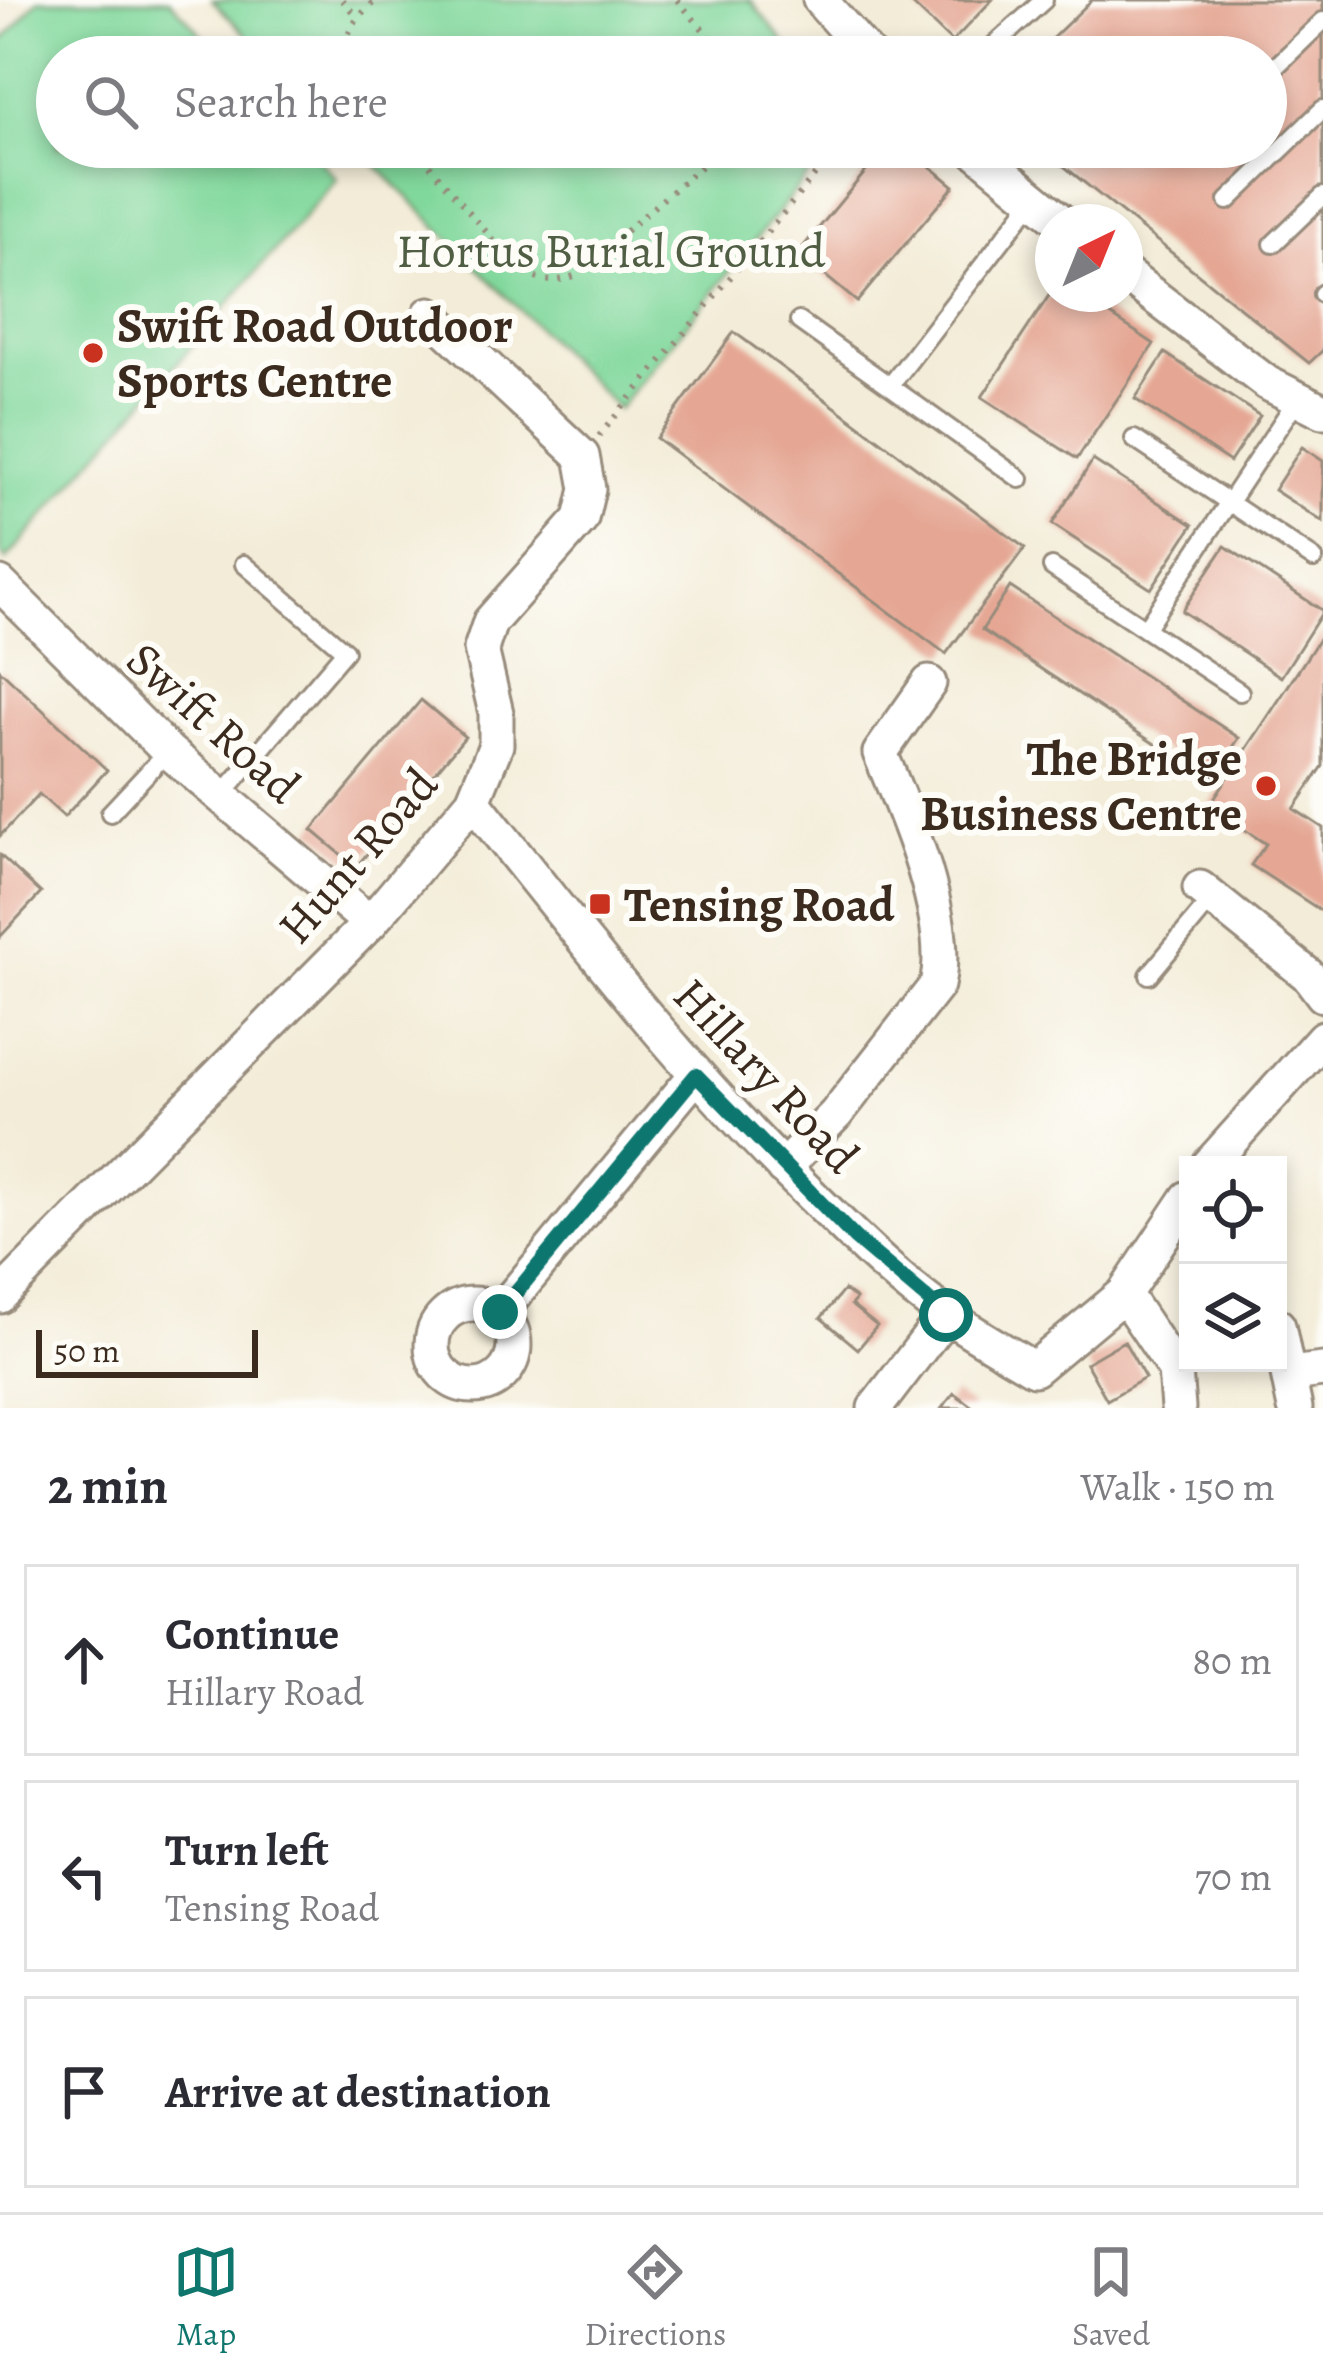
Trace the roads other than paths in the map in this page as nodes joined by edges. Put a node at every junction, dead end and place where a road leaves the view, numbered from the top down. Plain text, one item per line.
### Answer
1 (820, 0) edge
2 (1044, 0) edge
3 (1323, 21) edge
4 (852, 36) edge
5 (1004, 36) edge
6 (1287, 56) edge
7 (1323, 109) edge
8 (1287, 144) edge
9 (996, 168) edge
10 (1262, 168) edge
11 (1323, 196) edge
12 (1034, 199) junction
13 (1228, 201) dead end
14 (1040, 204) edge
15 (1273, 244) dead end
16 (1143, 289) edge
17 (430, 314) dead end
18 (799, 321) dead end
19 (890, 386) junction
20 (1310, 406) edge
21 (1133, 439) dead end
22 (1020, 479) dead end
23 (1229, 502) junction
24 (1314, 559) dead end
25 (244, 564) dead end
26 (1052, 567) dead end
27 (0, 584) edge
28 (1145, 629) junction
29 (929, 683) dead end
30 (1240, 692) dead end
31 (168, 751) junction
32 (221, 796) junction
33 (473, 801) junction
34 (110, 813) dead end
35 (1206, 894) joint
36 (370, 923) junction
37 (1149, 975) dead end
38 (1323, 995) edge
39 (1323, 1038) edge
40 (696, 1075) junction
41 (1217, 1156) edge
42 (783, 1168) junction
43 (1179, 1212) edge
44 (1124, 1294) junction
45 (0, 1296) edge
46 (500, 1312) dead end
47 (946, 1315) junction
48 (1287, 1341) edge
49 (1306, 1372) edge
50 (875, 1408) edge
51 (1178, 1408) edge
52 (1295, 1408) edge

1 - 4 street
2 - 5 lane
3 - 6 lane
7 - 8 lane
9 - 12 street
10 - 13 lane
11 - 15 lane
12 - 14 street
12 - 19 lane
16 - 20 street
17 - 33 street, Hunt Road
18 - 19 lane
19 - 22 lane
20 - 23 lane
21 - 23 lane
23 - 24 lane
23 - 28 lane
25 - 32 lane
26 - 28 lane
27 - 31 street, Swift Road
28 - 30 lane
29 - 42 street
31 - 32 street, Swift Road
31 - 34 lane
32 - 36 street, Swift Road
33 - 36 street, Hunt Road
33 - 40 street, Hillary Road
35 - 37 lane
35 - 38 street
36 - 45 street, Hunt Road
39 - 41 street
40 - 42 street, Hillary Road
40 - 46 street
42 - 47 street, Hillary Road
43 - 44 street
44 - 47 street, Hillary Road
44 - 51 street
47 - 50 street
48 - 49 street
49 - 52 street

